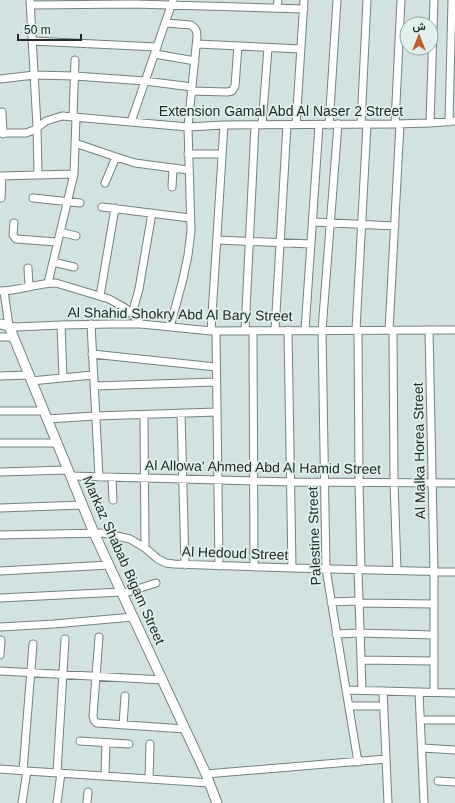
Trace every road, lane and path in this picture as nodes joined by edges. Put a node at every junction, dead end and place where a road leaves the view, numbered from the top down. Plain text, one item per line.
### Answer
1 (278, 0) edge
2 (304, 0) edge
3 (337, 0) edge
4 (367, 0) edge
5 (401, 0) edge
6 (434, 0) edge
7 (452, 0) edge
8 (68, 2) edge
9 (102, 2) edge
10 (31, 3) edge
11 (172, 3) edge
12 (277, 8) junction
13 (304, 9) junction
14 (166, 23) junction
15 (32, 41) junction
16 (197, 44) junction
17 (238, 46) junction
18 (268, 48) junction
19 (301, 49) junction
20 (156, 50) junction
21 (75, 60) dead end
22 (195, 61) junction
23 (34, 75) junction
24 (75, 76) junction
25 (0, 79) edge
26 (146, 81) junction
27 (192, 89) junction
28 (2, 112) dead end
29 (75, 117) junction
30 (130, 122) junction
31 (452, 122) edge
32 (338, 124) junction
33 (364, 124) junction
34 (398, 124) junction
35 (430, 124) junction
36 (224, 125) junction
37 (259, 125) junction
38 (287, 125) junction
39 (296, 125) junction
40 (319, 125) junction
41 (329, 125) junction
42 (37, 127) junction
43 (188, 127) junction
44 (1, 133) edge
45 (75, 143) junction
46 (188, 154) junction
47 (222, 154) junction
48 (116, 157) junction
49 (173, 168) junction
50 (188, 170) junction
51 (74, 174) junction
52 (38, 175) junction
53 (1, 176) edge
54 (105, 183) dead end
55 (172, 187) dead end
56 (1, 198) dead end
57 (33, 198) dead end
58 (67, 201) junction
59 (80, 203) dead end
60 (102, 207) dead end
61 (115, 208) junction
62 (152, 213) junction
63 (190, 218) junction
64 (312, 222) junction
65 (14, 223) dead end
66 (330, 223) junction
67 (362, 224) junction
68 (395, 226) junction
69 (60, 232) junction
70 (76, 236) dead end
71 (217, 240) junction
72 (57, 242) junction
73 (250, 242) junction
74 (280, 243) junction
75 (311, 244) junction
76 (53, 262) junction
77 (74, 267) dead end
78 (28, 268) dead end
79 (48, 283) junction
80 (29, 287) junction
81 (2, 291) edge
82 (100, 296) junction
83 (132, 314) junction
84 (91, 324) junction
85 (141, 324) junction
86 (5, 325) edge
87 (61, 325) junction
88 (170, 327) junction
89 (275, 330) junction
90 (288, 330) junction
91 (305, 330) junction
92 (322, 330) junction
93 (357, 330) junction
94 (391, 330) junction
95 (429, 330) junction
96 (455, 330) edge
97 (213, 331) junction
98 (249, 331) junction
99 (0, 337) edge
100 (14, 337) junction
101 (92, 354) junction
102 (216, 366) junction
103 (93, 374) junction
104 (0, 376) edge
105 (30, 378) junction
106 (63, 378) junction
107 (216, 382) junction
108 (94, 386) junction
109 (0, 411) edge
110 (217, 412) junction
111 (181, 413) junction
112 (46, 415) junction
113 (144, 415) junction
114 (95, 416) junction
115 (0, 443) edge
116 (57, 443) junction
117 (0, 472) edge
118 (70, 473) junction
119 (99, 477) junction
120 (112, 478) junction
121 (146, 478) junction
122 (182, 479) junction
123 (218, 480) junction
124 (254, 481) junction
125 (291, 482) junction
126 (325, 482) junction
127 (359, 482) junction
128 (394, 482) junction
129 (432, 482) junction
130 (455, 482) edge
131 (113, 500) dead end
132 (83, 505) junction
133 (0, 508) edge
134 (94, 533) junction
135 (0, 535) edge
136 (146, 548) junction
137 (109, 565) junction
138 (185, 565) junction
139 (219, 566) junction
140 (254, 567) junction
141 (292, 568) junction
142 (326, 569) junction
143 (359, 570) junction
144 (397, 570) junction
145 (0, 571) edge
146 (434, 571) junction
147 (455, 572) edge
148 (156, 583) dead end
149 (122, 593) junction
150 (0, 598) edge
151 (331, 602) junction
152 (359, 602) junction
153 (434, 604) junction
154 (133, 617) junction
155 (0, 627) edge
156 (360, 633) junction
157 (336, 634) junction
158 (434, 635) junction
159 (99, 637) dead end
160 (65, 639) dead end
161 (1, 640) edge
162 (33, 644) dead end
163 (0, 655) edge
164 (361, 660) junction
165 (434, 661) junction
166 (0, 671) edge
167 (31, 672) junction
168 (63, 674) junction
169 (96, 676) junction
170 (163, 680) junction
171 (346, 690) junction
172 (362, 690) junction
173 (383, 691) junction
174 (419, 692) junction
175 (434, 692) junction
176 (455, 693) edge
177 (125, 696) dead end
178 (349, 706) junction
179 (384, 706) junction
180 (420, 720) junction
181 (455, 720) edge
182 (123, 725) junction
183 (185, 729) junction
184 (80, 741) dead end
185 (106, 743) junction
186 (129, 744) dead end
187 (150, 744) dead end
188 (422, 748) junction
189 (455, 750) edge
190 (386, 759) junction
191 (358, 762) junction
192 (0, 768) edge
193 (25, 771) junction
194 (59, 773) junction
195 (206, 774) junction
196 (105, 776) junction
197 (149, 779) junction
198 (438, 782) dead end
199 (455, 782) edge
200 (210, 783) junction
201 (88, 792) dead end
202 (22, 803) edge
203 (57, 803) edge
204 (87, 803) edge
205 (217, 803) edge
206 (388, 803) edge
207 (424, 803) edge

1 - 12 street
2 - 13 street
3 - 41 street
4 - 33 street
5 - 34 street
6 - 35 street
7 - 31 street
8 - 9 street
8 - 10 street
9 - 11 street
10 - 15 street
11 - 12 street
11 - 14 street
12 - 13 street
13 - 19 street
14 - 16 street
14 - 20 street
15 - 20 street
15 - 23 street
16 - 17 street
16 - 22 street
17 - 18 street
17 - 27 street
18 - 19 street
18 - 37 street
19 - 39 street
20 - 22 street
20 - 26 street
21 - 24 street
22 - 27 street
23 - 24 street
23 - 25 street
23 - 42 street
24 - 26 street
24 - 29 street
26 - 27 street
26 - 30 street
27 - 43 street
28 - 44 street
29 - 30 street, Extension Gamal Abd Al Naser 2 Street
29 - 42 street, Extension Gamal Abd Al Naser 2 Street
29 - 45 street
30 - 43 street, Extension Gamal Abd Al Naser 2 Street
31 - 35 street, Extension Gamal Abd Al Naser 2 Street
32 - 33 street, Extension Gamal Abd Al Naser 2 Street
32 - 41 street, Extension Gamal Abd Al Naser 2 Street
32 - 66 street, Palestine Street
33 - 34 street, Extension Gamal Abd Al Naser 2 Street
33 - 67 street
34 - 35 street, Extension Gamal Abd Al Naser 2 Street
34 - 68 street
36 - 37 street, Extension Gamal Abd Al Naser 2 Street
36 - 43 street, Extension Gamal Abd Al Naser 2 Street
36 - 47 street
37 - 38 street, Extension Gamal Abd Al Naser 2 Street
37 - 73 street
38 - 39 street, Extension Gamal Abd Al Naser 2 Street
38 - 74 street
39 - 40 street, Extension Gamal Abd Al Naser 2 Street
40 - 41 street, Extension Gamal Abd Al Naser 2 Street
40 - 64 street
42 - 44 street, Extension Gamal Abd Al Naser 2 Street
42 - 52 street
43 - 46 street
45 - 48 street
45 - 51 street
46 - 47 street
46 - 50 street
47 - 71 street
48 - 49 street
48 - 54 street
49 - 50 street
49 - 55 street
50 - 63 street
51 - 52 street
51 - 58 street
52 - 53 street
53 - 56 street
57 - 58 street
58 - 59 street
58 - 69 street
60 - 61 street
61 - 62 street
61 - 82 street
62 - 63 street
62 - 83 street
63 - 88 street
64 - 66 street
64 - 75 street
65 - 72 street
66 - 67 street
66 - 92 street, Palestine Street
67 - 68 street
67 - 93 street
68 - 94 street
69 - 70 street
69 - 72 street
71 - 73 street
71 - 97 street
72 - 76 street
73 - 74 street
73 - 98 street
74 - 75 street
74 - 89 street
75 - 91 street
76 - 77 street
76 - 79 street
78 - 80 street
79 - 80 street
79 - 82 street
80 - 81 street
81 - 86 street
82 - 83 street
83 - 85 street
84 - 85 street, Al Shahid Shokry Abd Al Bary Street
84 - 87 street, Al Shahid Shokry Abd Al Bary Street
84 - 101 street
85 - 88 street, Al Shahid Shokry Abd Al Bary Street
86 - 87 street, Al Shahid Shokry Abd Al Bary Street
86 - 100 main road, Markaz Shabab Bigam Street
87 - 106 street
88 - 97 street, Al Shahid Shokry Abd Al Bary Street
89 - 90 street, Al Shahid Shokry Abd Al Bary Street
89 - 98 street, Al Shahid Shokry Abd Al Bary Street
90 - 91 street, Al Shahid Shokry Abd Al Bary Street
90 - 125 street
91 - 92 street, Al Shahid Shokry Abd Al Bary Street
92 - 93 street, Al Shahid Shokry Abd Al Bary Street
92 - 126 street, Palestine Street
93 - 94 street, Al Shahid Shokry Abd Al Bary Street
93 - 127 street
94 - 95 street, Al Shahid Shokry Abd Al Bary Street
94 - 128 street
95 - 96 street, Al Shahid Shokry Abd Al Bary Street
95 - 129 street, Al Malka Horea Street
97 - 98 street, Al Shahid Shokry Abd Al Bary Street
97 - 102 street
98 - 124 street
99 - 100 street
100 - 105 main road, Markaz Shabab Bigam Street
101 - 102 street
101 - 103 street
102 - 107 street
103 - 106 street
103 - 108 street
104 - 105 street
105 - 106 street
105 - 112 main road, Markaz Shabab Bigam Street
107 - 108 street
107 - 110 street
108 - 114 street
109 - 112 street
110 - 111 street
110 - 123 street
111 - 113 street
111 - 122 street
112 - 114 street
112 - 116 main road, Markaz Shabab Bigam Street
113 - 114 street
113 - 121 street
114 - 119 street
115 - 116 street
116 - 118 main road, Markaz Shabab Bigam Street
117 - 118 street, Al Allowa' Ahmed Abd Al Hamid Street
118 - 119 street, Al Allowa' Ahmed Abd Al Hamid Street
118 - 132 main road, Markaz Shabab Bigam Street
119 - 120 street, Al Allowa' Ahmed Abd Al Hamid Street
120 - 121 street, Al Allowa' Ahmed Abd Al Hamid Street
120 - 131 street
121 - 122 street, Al Allowa' Ahmed Abd Al Hamid Street
121 - 136 street
122 - 123 street, Al Allowa' Ahmed Abd Al Hamid Street
122 - 138 street
123 - 124 street, Al Allowa' Ahmed Abd Al Hamid Street
123 - 139 street
124 - 125 street, Al Allowa' Ahmed Abd Al Hamid Street
124 - 140 street
125 - 126 street, Al Allowa' Ahmed Abd Al Hamid Street
125 - 141 street
126 - 127 street, Al Allowa' Ahmed Abd Al Hamid Street
126 - 142 street, Palestine Street
127 - 128 street, Al Allowa' Ahmed Abd Al Hamid Street
127 - 143 street
128 - 129 street, Al Allowa' Ahmed Abd Al Hamid Street
128 - 144 street
129 - 130 street, Al Allowa' Ahmed Abd Al Hamid Street
129 - 146 street, Al Malka Horea Street
132 - 133 street
132 - 134 main road, Markaz Shabab Bigam Street
134 - 135 street, Al Hedoud Street
134 - 136 street, Al Hedoud Street
134 - 137 main road, Markaz Shabab Bigam Street
136 - 138 street, Al Hedoud Street
137 - 145 street
137 - 149 main road, Markaz Shabab Bigam Street
138 - 139 street, Al Hedoud Street
139 - 140 street, Al Hedoud Street
140 - 141 street, Al Hedoud Street
141 - 142 street, Al Hedoud Street
142 - 143 street, Al Hedoud Street
142 - 151 street, Palestine Street
143 - 144 street, Al Hedoud Street
143 - 152 street
144 - 146 street, Al Hedoud Street
146 - 147 street, Al Hedoud Street
146 - 153 street, Al Malka Horea Street
148 - 149 street
149 - 150 street
149 - 154 main road, Markaz Shabab Bigam Street
151 - 152 street
151 - 157 street, Palestine Street
152 - 153 street
152 - 156 street
153 - 158 street, Al Malka Horea Street
154 - 155 street
154 - 170 main road, Markaz Shabab Bigam Street
156 - 157 street
156 - 158 street
156 - 164 street
157 - 171 street, Palestine Street
158 - 165 street, Al Malka Horea Street
159 - 169 street
160 - 168 street
161 - 163 street
162 - 167 street
164 - 165 street
164 - 172 street
165 - 175 street, Al Malka Horea Street
166 - 167 street
167 - 168 street
167 - 193 street
168 - 169 street
168 - 194 street
169 - 170 street
169 - 182 street
170 - 183 main road, Markaz Shabab Bigam Street
171 - 172 street
171 - 178 street, Palestine Street
172 - 173 street
173 - 174 street
173 - 179 street
174 - 175 street
174 - 180 street
175 - 176 street
177 - 182 street
178 - 179 street
178 - 191 street, Palestine Street
179 - 190 street
180 - 181 street
180 - 188 street
182 - 183 street
183 - 195 main road, Markaz Shabab Bigam Street
184 - 185 street
185 - 186 street
185 - 196 street
187 - 197 street
188 - 189 street
188 - 207 street
190 - 191 street
190 - 206 street
191 - 195 street
192 - 193 street
193 - 194 street
193 - 202 street
194 - 196 street
194 - 203 street
195 - 200 main road, Markaz Shabab Bigam Street
196 - 197 street
197 - 200 street
198 - 199 street
200 - 205 main road, Markaz Shabab Bigam Street
201 - 204 street

